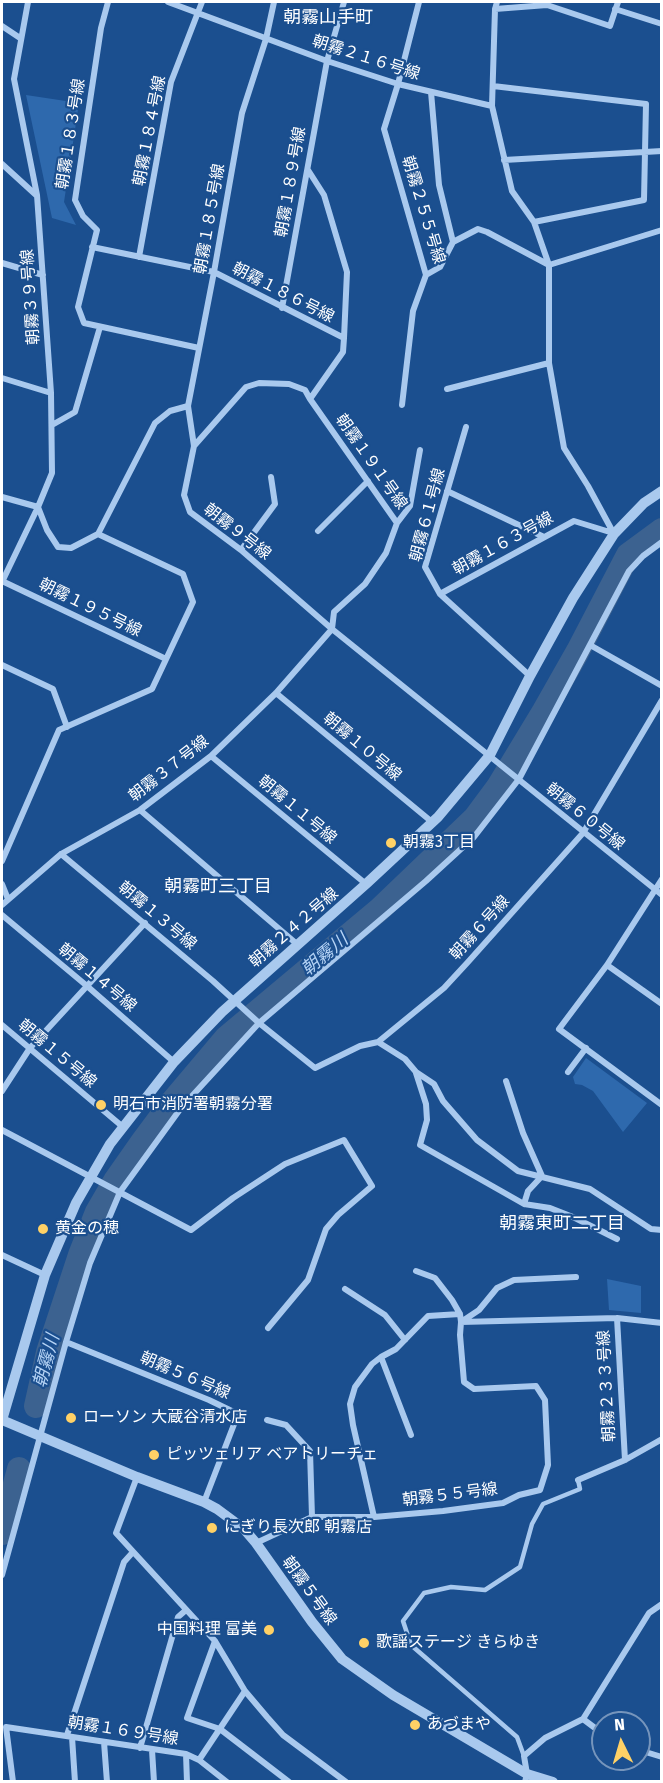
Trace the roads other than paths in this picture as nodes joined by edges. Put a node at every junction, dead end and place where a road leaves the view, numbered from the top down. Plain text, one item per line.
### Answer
1 (28, 2) edge
2 (108, 2) edge
3 (168, 2) edge
4 (202, 2) edge
5 (274, 2) edge
6 (344, 2) edge
7 (419, 2) edge
8 (496, 2) edge
9 (618, 2) edge
10 (548, 3) edge
11 (495, 9) junction
12 (615, 9) junction
13 (198, 12) junction
14 (662, 24) edge
15 (2, 26) edge
16 (20, 38) junction
17 (266, 39) junction
18 (327, 61) junction
19 (398, 84) junction
20 (493, 86) junction
21 (431, 92) junction
22 (492, 106) junction
23 (662, 151) edge
24 (646, 152) junction
25 (504, 160) junction
26 (2, 164) edge
27 (308, 170) junction
28 (37, 195) junction
29 (534, 222) junction
30 (662, 230) edge
31 (453, 242) junction
32 (93, 247) junction
33 (139, 257) junction
34 (2, 262) edge
35 (549, 265) junction
36 (214, 272) junction
37 (43, 275) junction
38 (426, 275) junction
39 (282, 308) junction
40 (100, 327) junction
41 (344, 338) junction
42 (199, 348) junction
43 (549, 363) junction
44 (2, 378) edge
45 (447, 389) dead end
46 (51, 393) junction
47 (310, 399) junction
48 (402, 405) dead end
49 (188, 406) junction
50 (52, 425) junction
51 (466, 427) dead end
52 (194, 446) junction
53 (420, 450) dead end
54 (271, 477) dead end
55 (368, 481) junction
56 (447, 491) junction
57 (662, 491) edge
58 (2, 497) edge
59 (38, 507) junction
60 (397, 523) junction
61 (318, 531) dead end
62 (98, 534) junction
63 (614, 534) junction
64 (544, 537) junction
65 (662, 542) edge
66 (241, 550) junction
67 (2, 582) edge
68 (440, 594) junction
69 (332, 629) junction
70 (590, 645) junction
71 (166, 659) junction
72 (2, 665) edge
73 (530, 676) junction
74 (662, 687) edge
75 (276, 693) junction
76 (662, 700) edge
77 (659, 711) edge
78 (67, 727) junction
79 (490, 755) junction
80 (211, 756) junction
81 (516, 777) junction
82 (140, 810) junction
83 (432, 822) junction
84 (583, 833) junction
85 (62, 854) junction
86 (2, 861) edge
87 (662, 879) edge
88 (2, 884) edge
89 (366, 884) junction
90 (655, 890) junction
91 (662, 895) edge
92 (8, 899) junction
93 (2, 905) edge
94 (2, 915) edge
95 (145, 924) junction
96 (298, 945) junction
97 (607, 965) junction
98 (87, 986) junction
99 (234, 1000) junction
100 (662, 1004) edge
101 (257, 1022) junction
102 (2, 1025) edge
103 (378, 1042) junction
104 (30, 1048) junction
105 (586, 1048) junction
106 (174, 1062) junction
107 (416, 1072) junction
108 (568, 1072) dead end
109 (506, 1081) dead end
110 (2, 1091) edge
111 (662, 1105) edge
112 (123, 1126) junction
113 (2, 1130) edge
114 (90, 1176) junction
115 (542, 1176) junction
116 (118, 1191) junction
117 (524, 1204) junction
118 (662, 1230) edge
119 (617, 1239) dead end
120 (2, 1255) edge
121 (416, 1271) dead end
122 (45, 1275) junction
123 (576, 1277) dead end
124 (345, 1289) dead end
125 (460, 1318) junction
126 (617, 1318) junction
127 (662, 1323) edge
128 (268, 1328) dead end
129 (405, 1340) junction
130 (66, 1342) junction
131 (381, 1357) junction
132 (2, 1420) edge
133 (267, 1420) dead end
134 (411, 1435) dead end
135 (40, 1436) junction
136 (662, 1439) edge
137 (625, 1460) junction
138 (137, 1477) junction
139 (578, 1480) joint
140 (204, 1502) junction
141 (312, 1517) junction
142 (374, 1517) junction
143 (256, 1543) junction
144 (133, 1552) junction
145 (2, 1575) edge
146 (662, 1604) edge
147 (186, 1610) junction
148 (215, 1641) junction
149 (245, 1691) junction
150 (583, 1719) junction
151 (591, 1725) edge
152 (4, 1728) edge
153 (220, 1729) junction
154 (69, 1736) junction
155 (104, 1742) junction
156 (140, 1748) junction
157 (152, 1750) junction
158 (186, 1754) junction
159 (524, 1756) junction
160 (199, 1760) junction
161 (526, 1778) edge
162 (13, 1782) edge
163 (75, 1782) edge
164 (107, 1782) edge
165 (154, 1782) edge
166 (187, 1782) edge
167 (227, 1782) edge
168 (289, 1782) edge
169 (346, 1782) edge
170 (553, 1782) edge

1 - 16 street, 朝霧３９号線
2 - 32 street, 朝霧１８３号線
3 - 13 street, 朝霧２１６号線
4 - 13 street, 朝霧１８４号線
5 - 17 street, 朝霧１８５号線
6 - 18 street, 朝霧１８９号線
7 - 19 street, 朝霧２５５号線
8 - 11 street
9 - 12 street
10 - 11 street
10 - 12 street
11 - 20 street
12 - 14 street
13 - 17 street, 朝霧２１６号線
13 - 33 street, 朝霧１８４号線
15 - 16 street
16 - 28 street, 朝霧３９号線
17 - 18 street, 朝霧２１６号線
17 - 36 street, 朝霧１８５号線
18 - 19 street, 朝霧２１６号線
18 - 27 street, 朝霧１８９号線
19 - 21 street, 朝霧２１６号線
19 - 38 street, 朝霧２５５号線
20 - 22 street
20 - 24 street
21 - 22 street, 朝霧２１６号線
21 - 31 street
22 - 25 street
23 - 24 street
24 - 25 street
24 - 29 street
25 - 29 street
26 - 28 street
27 - 39 street, 朝霧１８９号線
27 - 41 street, 朝霧１８６号線
28 - 37 street, 朝霧３９号線
29 - 35 street
30 - 35 street
31 - 35 street, 朝霧２５５号線
31 - 38 street, 朝霧２５５号線
32 - 33 street, 朝霧１８６号線
32 - 40 street, 朝霧１８３号線
33 - 36 street, 朝霧１８６号線
34 - 37 street
35 - 43 street
36 - 39 street, 朝霧１８６号線
36 - 42 street, 朝霧１８５号線
37 - 46 street, 朝霧３９号線
38 - 48 street
39 - 41 street, 朝霧１８６号線
40 - 42 street, 朝霧１８３号線
40 - 50 street
41 - 47 street
42 - 49 street, 朝霧１８５号線
43 - 45 street
43 - 63 street
44 - 46 street
46 - 50 street, 朝霧３９号線
47 - 52 street
47 - 55 street, 朝霧１９１号線
49 - 52 street, 朝霧９号線
49 - 62 street
50 - 59 street, 朝霧３９号線
51 - 56 street, 朝霧６１号線
52 - 66 street, 朝霧９号線
53 - 60 street
54 - 66 street
55 - 60 street, 朝霧１９１号線
55 - 61 street
56 - 64 street
56 - 68 street, 朝霧６１号線
57 - 63 street, 朝霧２４２号線
58 - 59 street
59 - 62 street
59 - 67 street, 朝霧３９号線
60 - 69 street, 朝霧１９１号線
62 - 71 street
63 - 64 street, 朝霧１６３号線
63 - 73 street, 朝霧２４２号線
64 - 68 street, 朝霧１６３号線
65 - 70 street
66 - 69 street, 朝霧９号線
67 - 71 street, 朝霧１９５号線
68 - 73 street, 朝霧６１号線
69 - 75 street, 朝霧３７号線
69 - 79 street, 朝霧９号線
70 - 74 street
70 - 81 street
71 - 78 street
72 - 78 street
73 - 79 street, 朝霧２４２号線
75 - 80 street, 朝霧３７号線
75 - 83 street, 朝霧１０号線
76 - 77 street, 朝霧６号線
77 - 84 street, 朝霧６号線
78 - 86 street
79 - 81 street, 朝霧６０号線
79 - 83 street, 朝霧２４２号線
80 - 82 street, 朝霧３７号線
80 - 89 street, 朝霧１１号線
81 - 84 street, 朝霧６０号線
81 - 101 street
82 - 85 street, 朝霧３７号線
82 - 96 street
83 - 89 street, 朝霧２４２号線
84 - 90 street, 朝霧６０号線
84 - 103 street, 朝霧６号線
85 - 92 street, 朝霧３７号線
85 - 95 street, 朝霧１３号線
87 - 90 street
88 - 92 street
89 - 96 street, 朝霧２４２号線
90 - 91 street, 朝霧６０号線
90 - 97 street
92 - 93 street, 朝霧３７号線
94 - 98 street, 朝霧１４号線
95 - 98 street
95 - 99 street, 朝霧１３号線
96 - 99 street, 朝霧２４２号線
97 - 100 street
97 - 105 street
98 - 104 street
98 - 106 street, 朝霧１４号線
99 - 101 street, 朝霧１３号線
99 - 106 street, 朝霧２４２号線
101 - 103 street, 朝霧６号線
101 - 116 street
102 - 104 street, 朝霧１５号線
103 - 107 street
104 - 110 street
104 - 112 street, 朝霧１５号線
105 - 108 street
105 - 111 street
106 - 112 street, 朝霧２４２号線
107 - 115 street
107 - 117 street
109 - 115 street
112 - 114 street, 朝霧２４２号線
113 - 114 street
114 - 116 street
114 - 122 street, 朝霧２４２号線
115 - 117 street
115 - 118 street
116 - 128 street
116 - 130 street
117 - 119 street
120 - 122 street
121 - 125 street
122 - 132 street, 朝霧２４２号線
123 - 125 street
124 - 129 street
125 - 126 street
125 - 129 street
125 - 142 street, 朝霧５５号線
126 - 127 street, 朝霧２３３号線
126 - 137 street, 朝霧２３３号線
129 - 131 street
130 - 135 street
130 - 140 street, 朝霧５６号線
131 - 134 street
131 - 142 street
132 - 135 street, 朝霧５号線
133 - 141 street
135 - 138 street, 朝霧５号線
135 - 145 street
136 - 137 street
137 - 139 street
138 - 140 street, 朝霧５号線
138 - 144 street
139 - 159 lane
140 - 143 street, 朝霧５号線
141 - 142 street, 朝霧５５号線
141 - 143 street, 朝霧５５号線
143 - 161 street, 朝霧５号線
144 - 147 street
144 - 154 street
146 - 150 street
147 - 148 street
147 - 156 street
148 - 149 street
148 - 153 street
149 - 153 street
149 - 169 street
150 - 151 street
150 - 159 street
152 - 154 street, 朝霧１６９号線
152 - 162 street
153 - 160 street
153 - 168 street
154 - 155 street, 朝霧１６９号線
154 - 163 street
155 - 156 street, 朝霧１６９号線
155 - 164 street
156 - 157 street, 朝霧１６９号線
157 - 158 street, 朝霧１６９号線
157 - 165 street
158 - 160 street, 朝霧１６９号線
158 - 166 street
159 - 161 street
160 - 167 street, 朝霧１６９号線
161 - 170 street, 朝霧５号線

